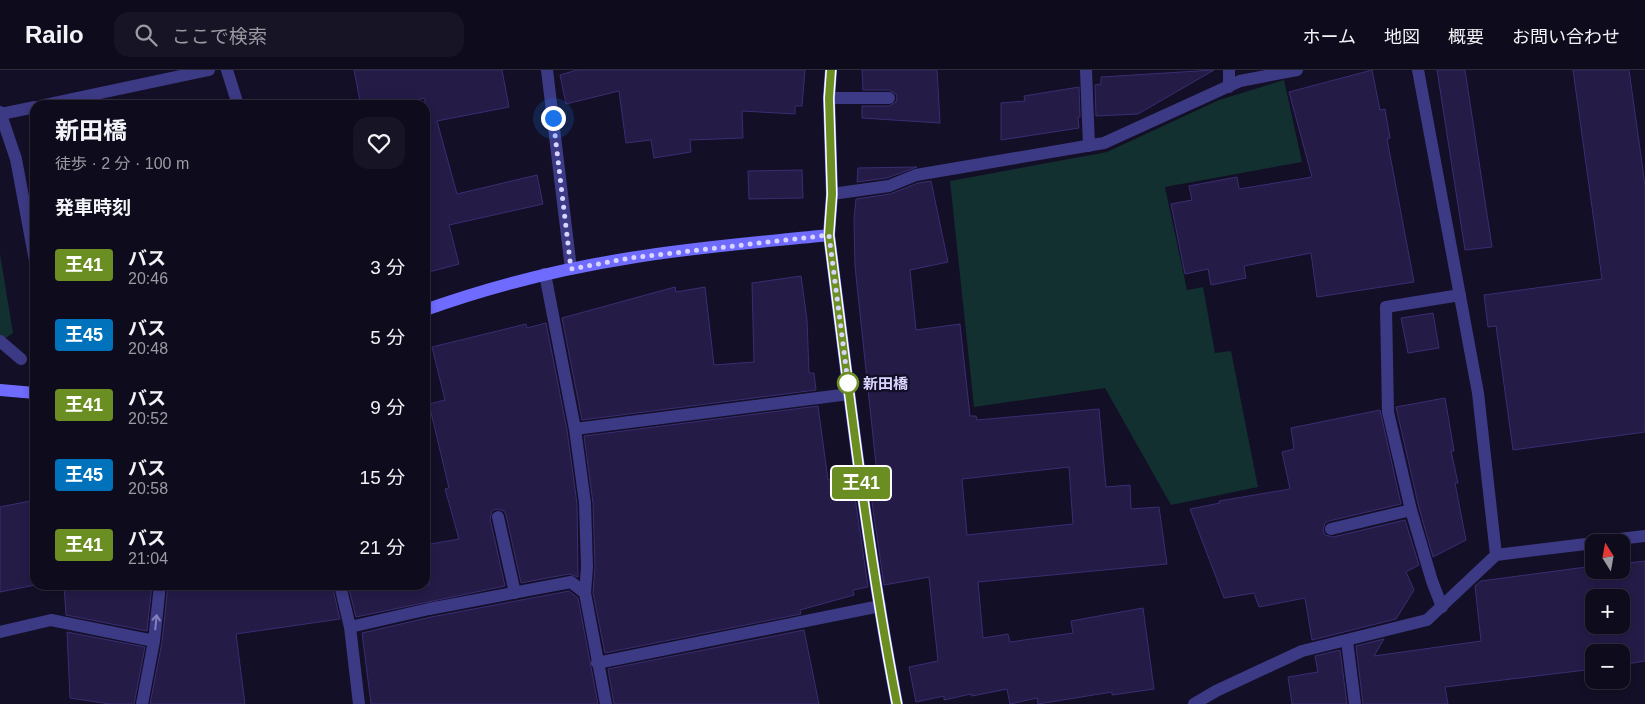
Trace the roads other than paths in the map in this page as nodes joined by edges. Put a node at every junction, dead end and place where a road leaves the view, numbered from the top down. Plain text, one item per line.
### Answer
1 (209, 70) edge
2 (226, 70) edge
3 (547, 70) edge
4 (831, 70) edge
5 (1086, 70) edge
6 (1229, 70) edge
7 (1297, 70) edge
8 (1418, 70) edge
9 (1229, 87) junction
10 (829, 98) junction
11 (889, 98) dead end
12 (68, 100) edge
13 (236, 100) edge
14 (30, 108) edge
15 (1, 113) edge
16 (1089, 146) junction
17 (832, 194) junction
18 (30, 234) edge
19 (829, 235) junction
20 (571, 269) junction
21 (545, 274) junction
22 (1460, 295) junction
23 (430, 308) edge
24 (0, 341) edge
25 (21, 359) dead end
26 (0, 390) edge
27 (30, 393) edge
28 (849, 394) junction
29 (574, 429) junction
30 (1411, 510) junction
31 (498, 517) dead end
32 (1331, 529) dead end
33 (1645, 536) edge
34 (1630, 538) edge
35 (1585, 544) edge
36 (1496, 555) junction
37 (159, 590) edge
38 (341, 590) edge
39 (515, 592) junction
40 (585, 593) junction
41 (880, 606) junction
42 (1442, 607) junction
43 (350, 627) junction
44 (0, 632) edge
45 (154, 641) junction
46 (1347, 641) junction
47 (597, 663) junction
48 (142, 704) edge
49 (359, 704) edge
50 (606, 704) edge
51 (897, 704) edge
52 (1194, 704) edge
53 (1355, 704) edge

1 - 12 street
2 - 13 street
3 - 20 street
4 - 10 street
5 - 16 street
6 - 9 street
7 - 9 street
8 - 22 street
9 - 16 street
10 - 11 street
10 - 17 street
14 - 15 street
15 - 18 street
16 - 17 street
17 - 19 street
19 - 20 street
19 - 28 street
20 - 21 street
21 - 23 street
21 - 29 street
22 - 30 street
22 - 36 street
24 - 25 street
26 - 27 street
28 - 29 street
28 - 41 street
29 - 40 street
30 - 32 street
30 - 42 street
31 - 39 street
33 - 34 street
35 - 36 street
36 - 42 street
45 -> 37 street
38 - 43 street
39 - 40 street
39 - 43 street
40 - 47 street
41 - 47 street
41 - 51 street
42 - 46 street
43 - 49 street
44 - 45 street
45 - 48 street
46 - 52 street
46 - 53 street
47 - 50 street

